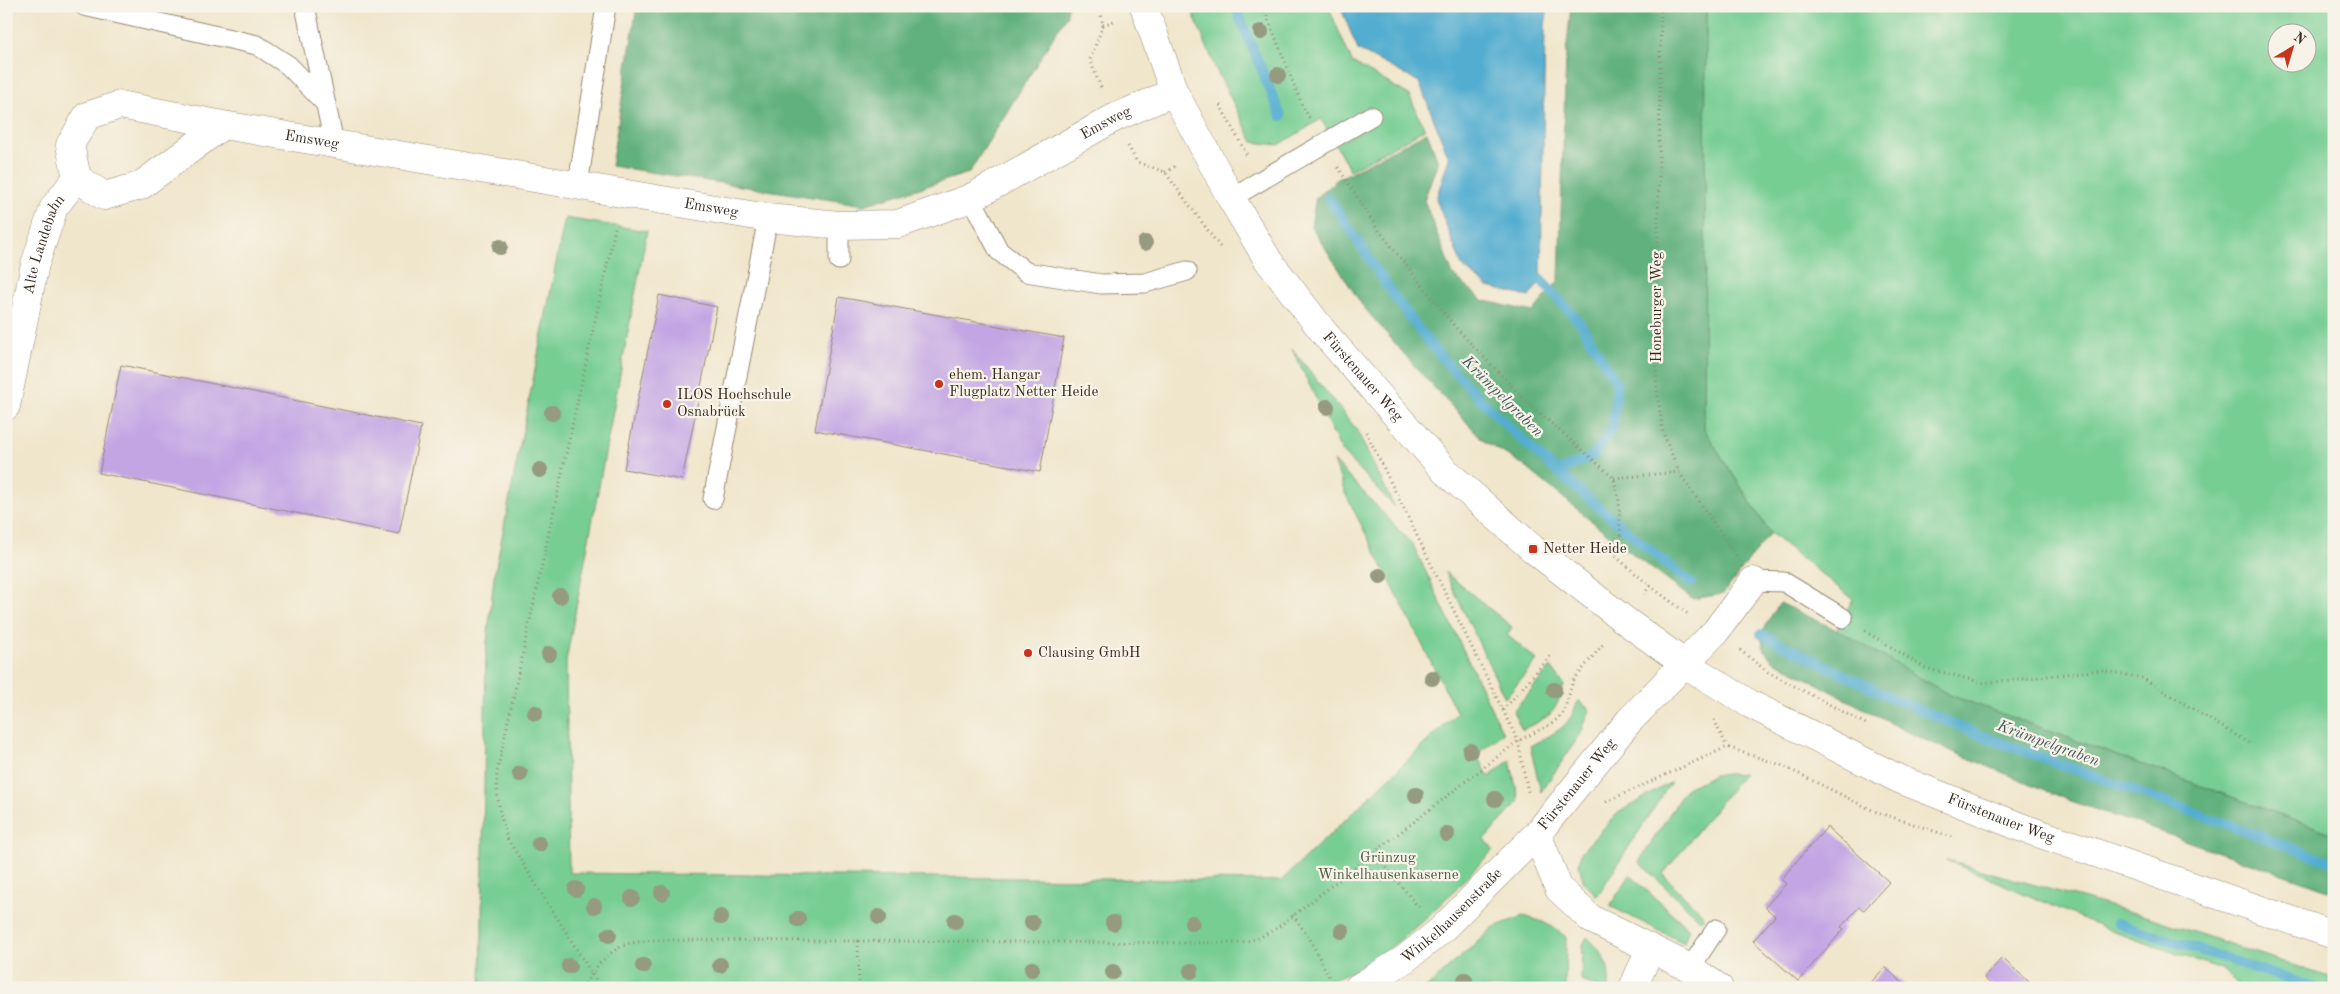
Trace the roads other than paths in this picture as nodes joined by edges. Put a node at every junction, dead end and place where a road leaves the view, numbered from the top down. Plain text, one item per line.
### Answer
1 (84, 6) edge
2 (305, 6) edge
3 (606, 6) edge
4 (1144, 6) edge
5 (1174, 92) junction
6 (326, 104) junction
7 (1371, 116) dead end
8 (223, 125) junction
9 (334, 143) junction
10 (77, 178) junction
11 (578, 184) junction
12 (971, 198) junction
13 (1231, 198) junction
14 (768, 218) junction
15 (839, 225) junction
16 (839, 260) dead end
17 (1187, 271) dead end
18 (6, 406) edge
19 (713, 499) dead end
20 (1753, 581) joint
21 (1843, 618) road end
22 (1685, 664) junction
23 (1537, 834) junction
24 (1716, 929) dead end
25 (2334, 935) edge
26 (1650, 949) junction
27 (1690, 968) junction
28 (1358, 988) edge
29 (1633, 988) edge
30 (1719, 988) edge

1 - 6 lane
2 - 6 lane
3 - 11 lane
4 - 5 street, Fürstenauer Weg
5 - 12 street, Emsweg
5 - 13 street, Fürstenauer Weg
6 - 9 lane
7 - 13 lane
8 - 9 street, Emsweg
8 - 10 street
8 - 10 street, Emsweg
9 - 11 street, Emsweg
10 - 18 street, Alte Landebahn
11 - 14 street, Emsweg
12 - 15 street, Emsweg
12 - 17 lane
13 - 22 street, Fürstenauer Weg
14 - 15 street, Emsweg
14 - 19 lane
15 - 16 lane
20 - 21 lane
20 - 22 street
22 - 23 street, Fürstenauer Weg
22 - 25 street, Fürstenauer Weg
23 - 26 street, Fürstenauer Weg
23 - 28 street, Winkelhausenstraße
24 - 27 lane
26 - 27 street, Fürstenauer Weg
26 - 29 street
27 - 30 street, Fürstenauer Weg

